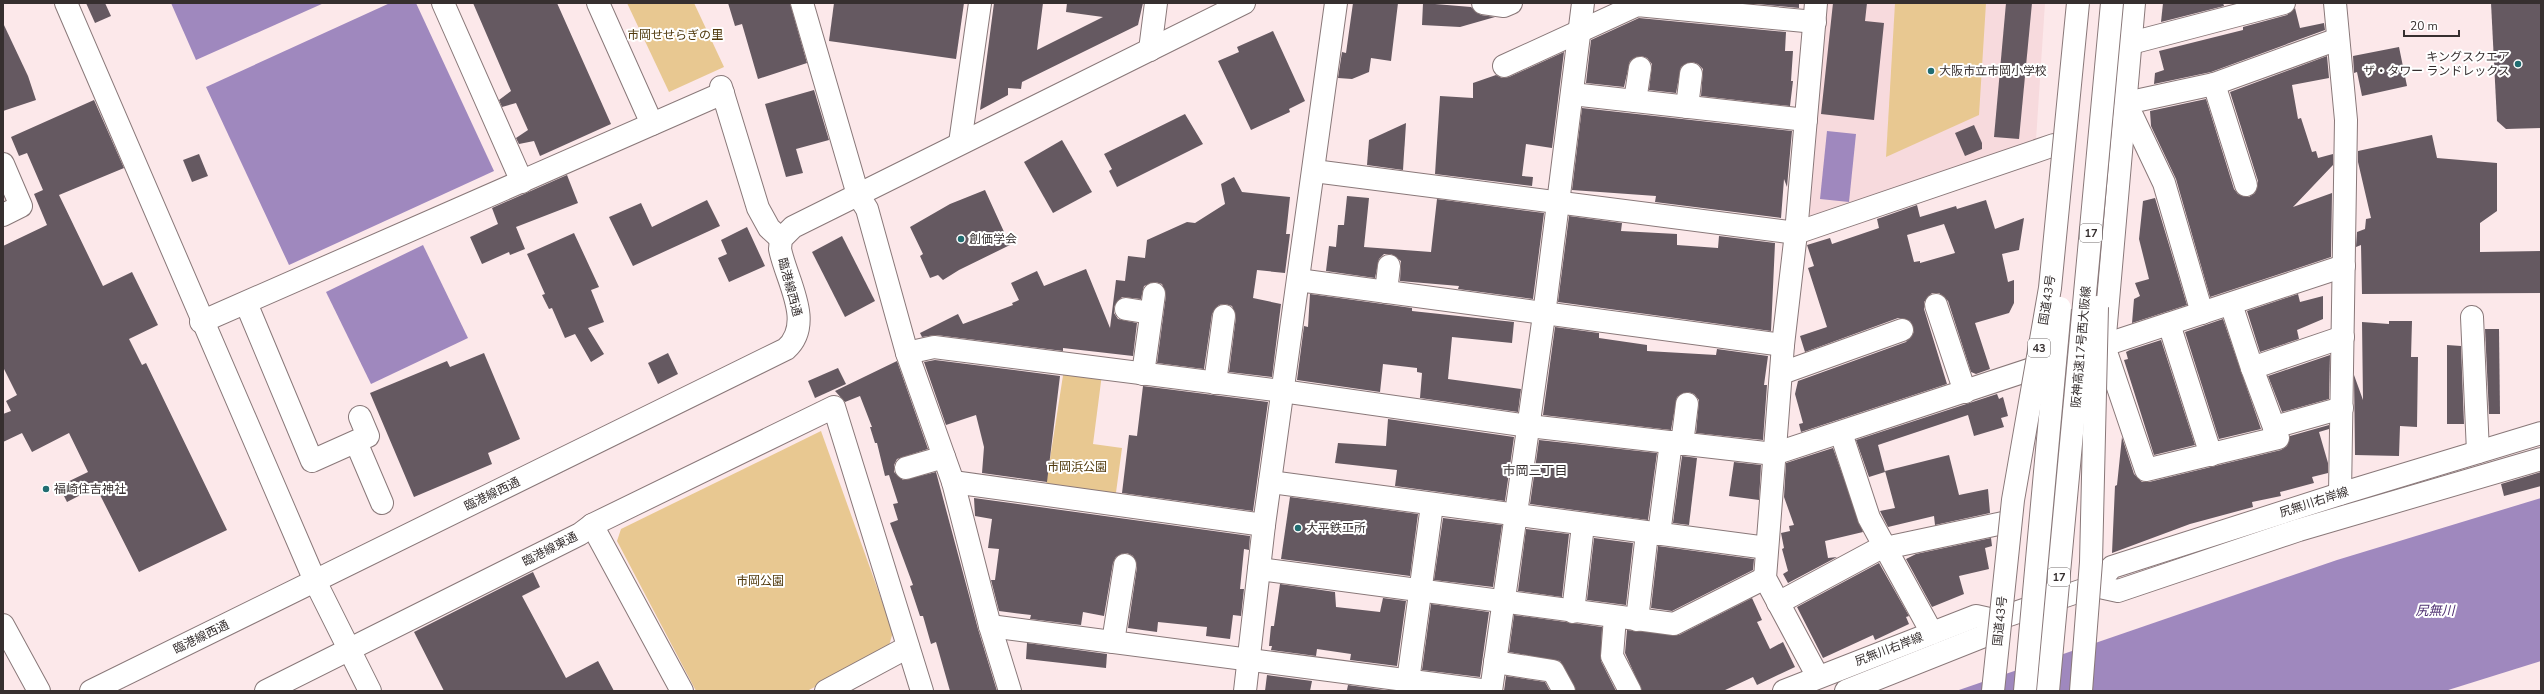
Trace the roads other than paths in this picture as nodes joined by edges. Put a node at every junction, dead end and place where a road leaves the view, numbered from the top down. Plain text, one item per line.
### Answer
1 (66, 3) edge
2 (443, 3) edge
3 (598, 3) edge
4 (802, 3) edge
5 (980, 3) edge
6 (1156, 3) edge
7 (1244, 3) edge
8 (1336, 3) edge
9 (1583, 3) edge
10 (2068, 3) edge
11 (2078, 3) edge
12 (2088, 3) edge
13 (2112, 3) edge
14 (2124, 3) edge
15 (2134, 3) edge
16 (2284, 3) edge
17 (2335, 3) edge
18 (1815, 12) edge
19 (1579, 31) junction
20 (2338, 39) junction
21 (2131, 43) junction
22 (1150, 50) junction
23 (1504, 66) dead end
24 (1640, 68) dead end
25 (1691, 74) dead end
26 (2214, 84) junction
27 (1572, 94) junction
28 (1635, 101) junction
29 (2126, 103) junction
30 (1687, 107) junction
31 (1806, 120) junction
32 (652, 124) junction
33 (960, 144) junction
34 (2054, 145) junction
35 (3, 164) edge
36 (1314, 171) junction
37 (522, 182) junction
38 (2246, 185) dead end
39 (858, 195) junction
40 (1559, 204) junction
41 (3, 215) edge
42 (1796, 233) junction
43 (781, 239) junction
44 (1389, 266) dead end
45 (2344, 266) junction
46 (1298, 280) junction
47 (1386, 292) junction
48 (246, 303) junction
49 (1936, 304) dead end
50 (2231, 304) junction
51 (1126, 309) dead end
52 (2202, 313) junction
53 (1544, 314) junction
54 (1224, 316) dead end
55 (2472, 317) dead end
56 (202, 322) junction
57 (2169, 324) junction
58 (1902, 330) dead end
59 (2343, 337) junction
60 (1783, 345) junction
61 (2104, 346) junction
62 (907, 354) junction
63 (2252, 368) junction
64 (2031, 371) junction
65 (1782, 373) junction
66 (1143, 374) junction
67 (1215, 383) junction
68 (1282, 391) junction
69 (1966, 392) junction
70 (1687, 404) dead end
71 (2342, 408) junction
72 (360, 417) dead end
73 (1529, 426) junction
74 (2274, 427) junction
75 (1841, 433) junction
76 (2541, 433) edge
77 (356, 442) junction
78 (1677, 443) junction
79 (2478, 452) junction
80 (1774, 454) junction
81 (2211, 455) junction
82 (944, 457) junction
83 (2046, 459) junction
84 (2541, 459) edge
85 (2070, 463) junction
86 (906, 468) dead end
87 (953, 482) junction
88 (1270, 482) junction
89 (2340, 494) junction
90 (382, 503) dead end
91 (1432, 505) junction
92 (1516, 516) junction
93 (1583, 524) junction
94 (2003, 524) junction
95 (592, 525) junction
96 (1264, 525) junction
97 (1653, 533) junction
98 (1884, 546) junction
99 (1767, 548) junction
100 (1125, 565) dead end
101 (1259, 569) junction
102 (1765, 578) junction
103 (315, 581) junction
104 (2095, 586) junction
105 (1419, 591) junction
106 (1503, 603) junction
107 (1778, 603) junction
108 (1573, 612) junction
109 (1616, 617) junction
110 (1637, 620) junction
111 (1994, 620) junction
112 (3, 625) edge
113 (990, 626) junction
114 (1932, 633) junction
115 (1113, 642) junction
116 (908, 647) junction
117 (349, 650) junction
118 (1249, 660) junction
119 (1495, 662) junction
120 (1818, 677) junction
121 (1408, 681) junction
122 (1370, 683) edge
123 (39, 691) edge
124 (91, 691) edge
125 (266, 691) edge
126 (370, 691) edge
127 (682, 691) edge
128 (826, 691) edge
129 (922, 691) edge
130 (1010, 691) edge
131 (1245, 691) edge
132 (1490, 691) edge
133 (1564, 691) edge
134 (1630, 691) edge
135 (1784, 691) edge
136 (1846, 691) edge
137 (1993, 691) edge
138 (2011, 691) edge
139 (2025, 691) edge
140 (2048, 691) edge
141 (2061, 691) edge
142 (2081, 691) edge

1 - 56 main road
2 - 37 main road
3 - 32 main road
4 - 39 main road
5 - 33 main road
6 - 22 main road
7 - 22 main road
8 - 36 main road
9 - 19 main road
10 - 34 main road, 43
11 - 137 main road, 国道43号 / 43, bridge
12 - 83 main road, 阪神高速17号西大阪線 / 17, bridge
13 - 85 main road, 阪神高速17号西大阪線 / 17, bridge
14 - 142 main road, bridge
15 - 21 main road
16 - 21 main road
17 - 20 main road
18 - 19 main road
18 - 31 main road
19 - 23 main road
19 - 27 main road
20 - 26 main road
20 - 45 main road
21 - 29 main road
22 - 33 main road
24 - 28 main road
25 - 30 main road
26 - 29 main road
26 - 38 main road
27 - 28 main road
27 - 40 main road
28 - 30 main road
29 - 52 main road
29 - 61 main road
30 - 31 main road
31 - 42 main road
32 - 37 main road
32 - 43 main road
33 - 39 main road
34 - 42 main road
34 - 64 main road, 43
35 - 41 main road
36 - 40 main road
36 - 46 main road
37 - 48 main road
39 - 43 main road
39 - 62 main road
40 - 42 main road
40 - 53 main road
42 - 60 main road
43 - 103 main road, 臨港線西通
44 - 47 main road
45 - 50 main road
45 - 59 main road
46 - 47 main road
46 - 68 main road
47 - 53 main road
48 - 56 main road
48 - 77 main road
49 - 69 main road
50 - 52 main road
50 - 63 main road
51 - 66 main road
52 - 57 main road
53 - 60 main road
53 - 73 main road
54 - 67 main road
55 - 79 main road
56 - 103 main road
57 - 61 main road
57 - 81 main road
58 - 65 main road
59 - 63 main road
59 - 71 main road
60 - 65 main road
61 - 64 main road
61 - 81 main road
61 - 104 main road
62 - 66 main road
62 - 82 main road
63 - 74 main road
64 - 69 main road
64 - 94 main road, 43
65 - 80 main road
66 - 67 main road
67 - 68 main road
68 - 73 main road
68 - 88 main road
69 - 75 main road
70 - 78 main road
71 - 74 main road
71 - 89 main road
72 - 77 main road
73 - 78 main road
73 - 92 main road
74 - 81 main road
75 - 80 main road
75 - 98 main road
76 - 79 main road, 尻無川右岸線
77 - 90 main road
78 - 80 main road
78 - 97 main road
79 - 89 main road, 尻無川右岸線
80 - 99 main road
82 - 86 main road
82 - 87 main road
83 - 138 main road, bridge
83 - 139 main road, 阪神高速17号西大阪線 / 17, bridge
84 - 104 main road, 尻無川右岸線
85 - 140 main road, 阪神高速17号西大阪線 / 17, bridge
85 - 141 main road, bridge
87 - 96 main road
87 - 113 main road
88 - 91 main road
88 - 96 main road
89 - 104 main road, 尻無川右岸線
91 - 92 main road
91 - 105 main road
92 - 93 main road
92 - 106 main road
93 - 97 main road
93 - 108 main road
94 - 98 main road
94 - 111 main road, 43
95 - 116 main road, 臨港線東通
95 - 117 main road, 臨港線東通
95 - 127 main road
96 - 101 main road
97 - 99 main road
97 - 110 main road
98 - 107 main road
98 - 114 main road
99 - 102 main road
100 - 115 main road
101 - 105 main road
101 - 118 main road
102 - 107 main road
102 - 110 main road
103 - 117 main road
103 - 124 main road, 臨港線西通
104 - 111 main road
105 - 106 main road
105 - 121 main road
106 - 108 main road
106 - 119 main road
107 - 120 main road
108 - 109 main road
109 - 110 main road
109 - 134 main road
111 - 114 main road, 尻無川右岸線
111 - 136 main road
112 - 123 main road
113 - 115 main road
113 - 130 main road
114 - 120 main road, 尻無川右岸線
115 - 118 main road
116 - 128 main road
116 - 129 main road
117 - 125 main road, 臨港線東通
117 - 126 main road
118 - 122 main road
118 - 131 main road
119 - 132 main road
119 - 133 main road
120 - 135 main road, 尻無川右岸線
121 - 122 main road
121 - 132 main road

